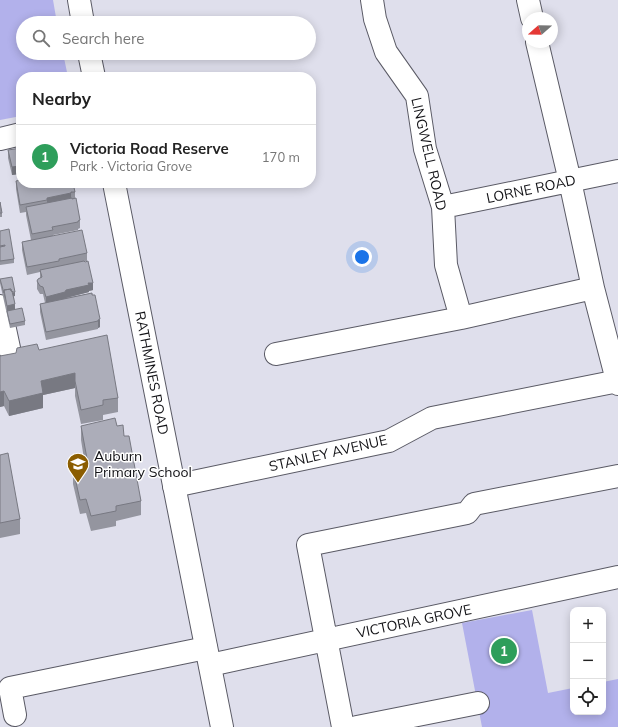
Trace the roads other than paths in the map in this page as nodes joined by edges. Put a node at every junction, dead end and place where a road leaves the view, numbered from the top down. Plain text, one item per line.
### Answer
1 (78, 0) edge
2 (372, 0) edge
3 (528, 0) edge
4 (531, 12) edge
5 (81, 16) edge
6 (538, 48) edge
7 (90, 60) edge
8 (93, 72) edge
9 (16, 135) edge
10 (0, 139) edge
11 (618, 171) edge
12 (570, 180) junction
13 (115, 188) edge
14 (443, 207) junction
15 (593, 288) junction
16 (0, 306) edge
17 (461, 318) junction
18 (9, 348) dead end
19 (276, 354) dead end
20 (618, 382) edge
21 (618, 476) edge
22 (174, 486) junction
23 (618, 578) edge
24 (327, 640) junction
25 (208, 656) junction
26 (478, 703) dead end
27 (15, 715) dead end
28 (222, 727) edge
29 (344, 727) edge
30 (357, 727) edge

1 - 5 street
2 - 14 street, LINGWELL ROAD
3 - 4 street
6 - 12 street
7 - 8 street
9 - 10 street
11 - 12 street, LORNE ROAD
12 - 14 street, LORNE ROAD
12 - 15 street
13 - 22 street, RATHMINES ROAD
14 - 17 street, LINGWELL ROAD
15 - 17 street
15 - 20 street
16 - 18 street
17 - 19 street
20 - 22 street, STANLEY AVENUE
21 - 24 street
22 - 25 street, RATHMINES ROAD
23 - 24 street, VICTORIA GROVE
24 - 25 street, VICTORIA GROVE
24 - 29 street
25 - 27 street, VICTORIA GROVE
25 - 28 street, RATHMINES ROAD
26 - 30 street

